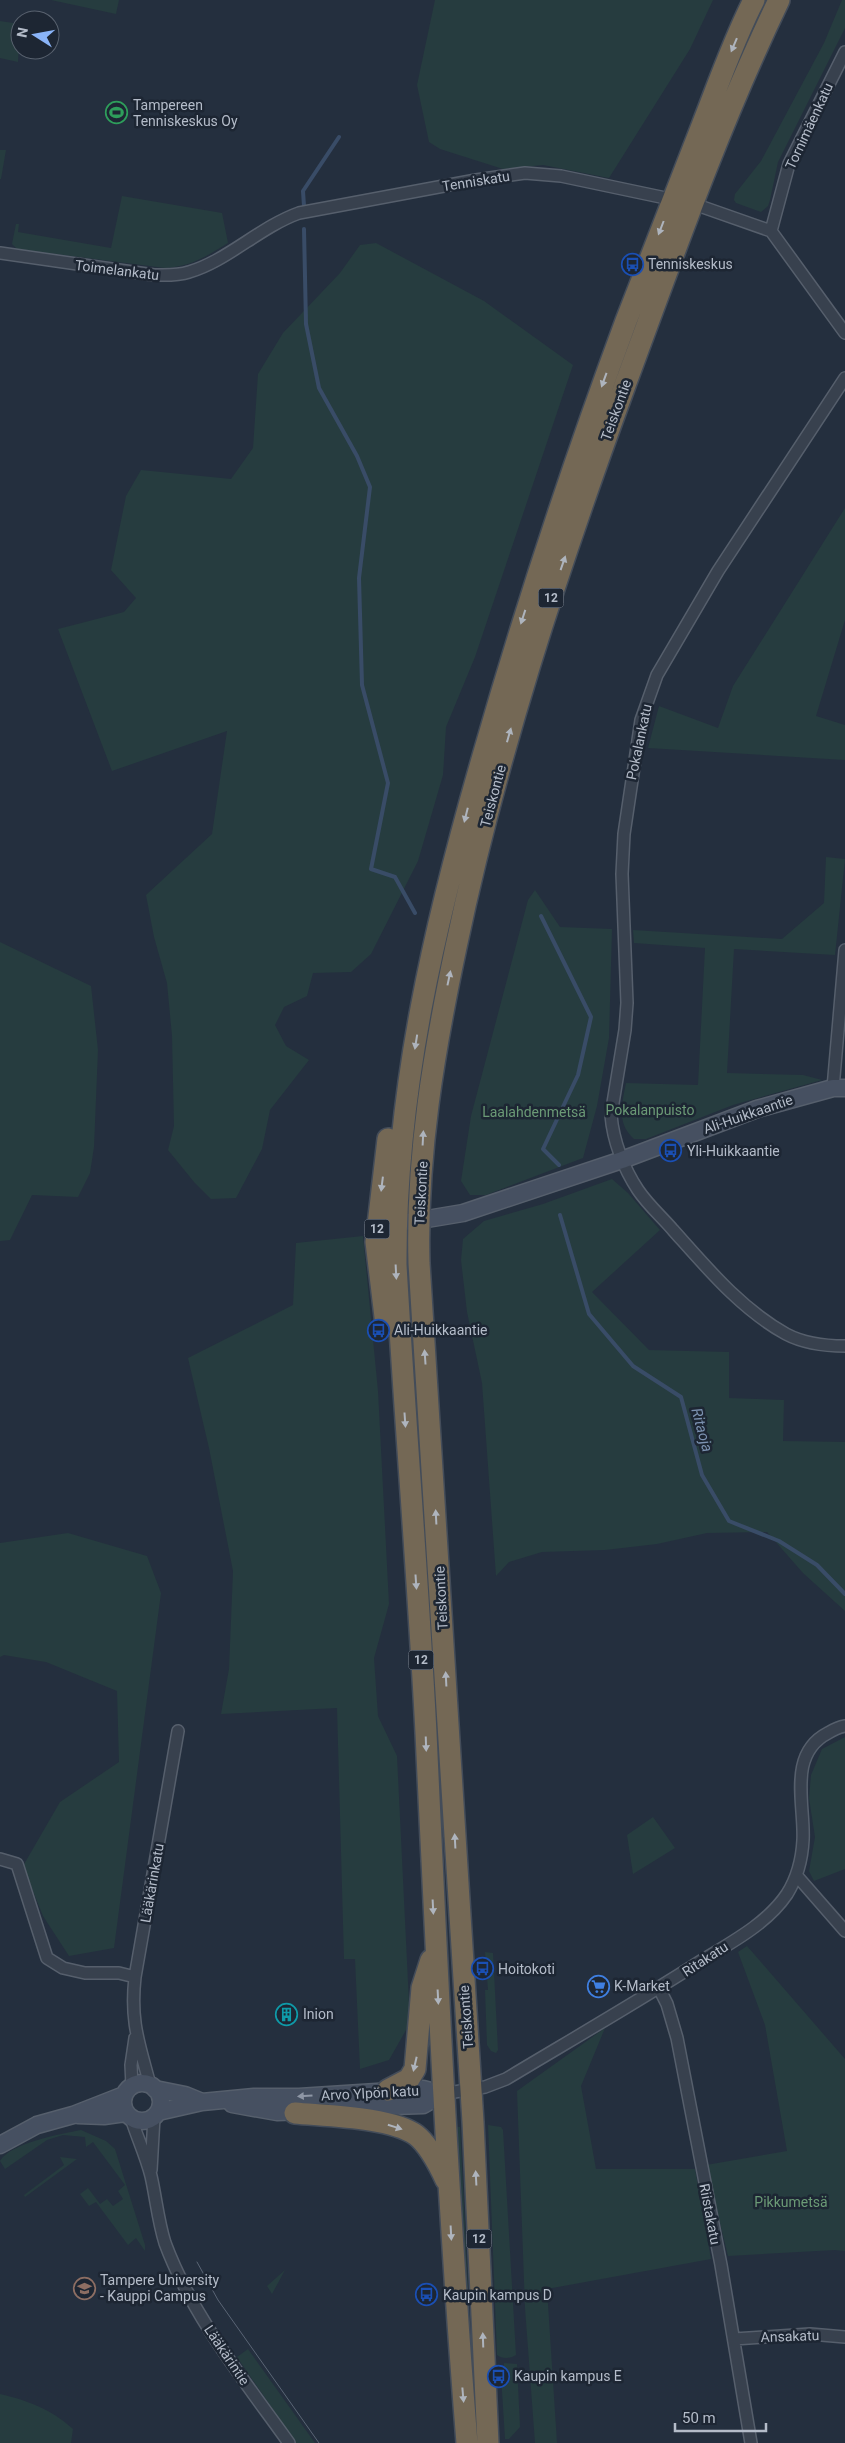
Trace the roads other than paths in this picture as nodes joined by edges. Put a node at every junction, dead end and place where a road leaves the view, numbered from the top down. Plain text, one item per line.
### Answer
1 (754, 0) edge
2 (779, 0) edge
3 (845, 52) edge
4 (672, 199) junction
5 (694, 204) junction
6 (280, 220) joint
7 (771, 231) junction
8 (0, 254) edge
9 (845, 333) edge
10 (845, 378) edge
11 (845, 950) edge
12 (408, 1087) junction
13 (839, 1088) edge
14 (622, 1160) junction
15 (419, 1222) junction
16 (396, 1224) junction
17 (845, 1346) edge
18 (402, 1372) junction
19 (845, 1726) edge
20 (178, 1731) dead end
21 (0, 1860) edge
22 (797, 1876) junction
23 (845, 1931) edge
24 (435, 1948) junction
25 (134, 1977) junction
26 (659, 1988) junction
27 (135, 2034) junction
28 (153, 2087) junction
29 (471, 2089) junction
30 (128, 2090) junction
31 (388, 2090) junction
32 (442, 2094) junction
33 (222, 2101) junction
34 (202, 2102) junction
35 (296, 2113) junction
36 (73, 2115) junction
37 (128, 2115) junction
38 (156, 2115) junction
39 (0, 2145) edge
40 (151, 2175) junction
41 (448, 2184) junction
42 (845, 2337) edge
43 (734, 2339) junction
44 (289, 2443) edge
45 (467, 2443) edge
46 (488, 2443) edge
47 (751, 2443) edge

1 -> 4 highway, Teiskontie / 12
2 - 5 highway, Teiskontie / 12
3 - 7 street, Tornimäenkatu
4 - 5 street
4 - 6 street, Tenniskatu
4 -> 12 highway, Teiskontie / 12
5 - 7 street
15 -> 5 highway, Teiskontie / 12
6 - 8 street, Toimelankatu
7 - 9 street
10 - 14 street, Pokalankatu
11 - 13 street
12 - 16 highway, Teiskontie / 12
12 -> 18 highway, 12
13 - 14 street, Ali-Huikkaantie
14 - 15 street, Ali-Huikkaantie
14 - 17 street
15 - 16 street, Ali-Huikkaantie
29 -> 15 highway, Teiskontie / 12
16 -> 18 highway, Teiskontie / 12
18 -> 24 highway, Teiskontie / 12
19 - 22 street, Ritakatu
20 - 25 street, Lääkärinkatu
21 - 25 street
22 - 23 street
22 - 26 street, Ritakatu
24 -> 31 highway
24 -> 32 highway, Teiskontie / 12
25 - 27 street, Lääkärinkatu
26 - 29 street, Ritakatu
26 - 43 street, Riistakatu
27 - 28 street, Lääkärinkatu
27 - 30 street, Lääkärinkatu
28 - 30 street
28 - 34 street, Arvo Ylpön katu
28 - 38 street
29 - 32 street, Ritakatu
46 -> 29 highway, Teiskontie / 12
30 - 36 street
30 - 37 street
31 - 32 street, Arvo Ylpön katu
31 -> 33 street, Arvo Ylpön katu
32 - 35 street, Arvo Ylpön katu
32 - 41 highway, Teiskontie / 12
33 - 34 street, Arvo Ylpön katu
33 - 35 street, Arvo Ylpön katu
34 - 38 street, Arvo Ylpön katu
35 -> 41 highway
36 - 37 street
36 - 39 street
37 - 38 street
37 - 40 street, Lääkärintie
38 - 40 street, Lääkärintie
40 - 44 street, Lääkärintie
41 -> 45 highway, Teiskontie / 12
42 - 43 street, Ansakatu
43 - 47 street, Riistakatu

